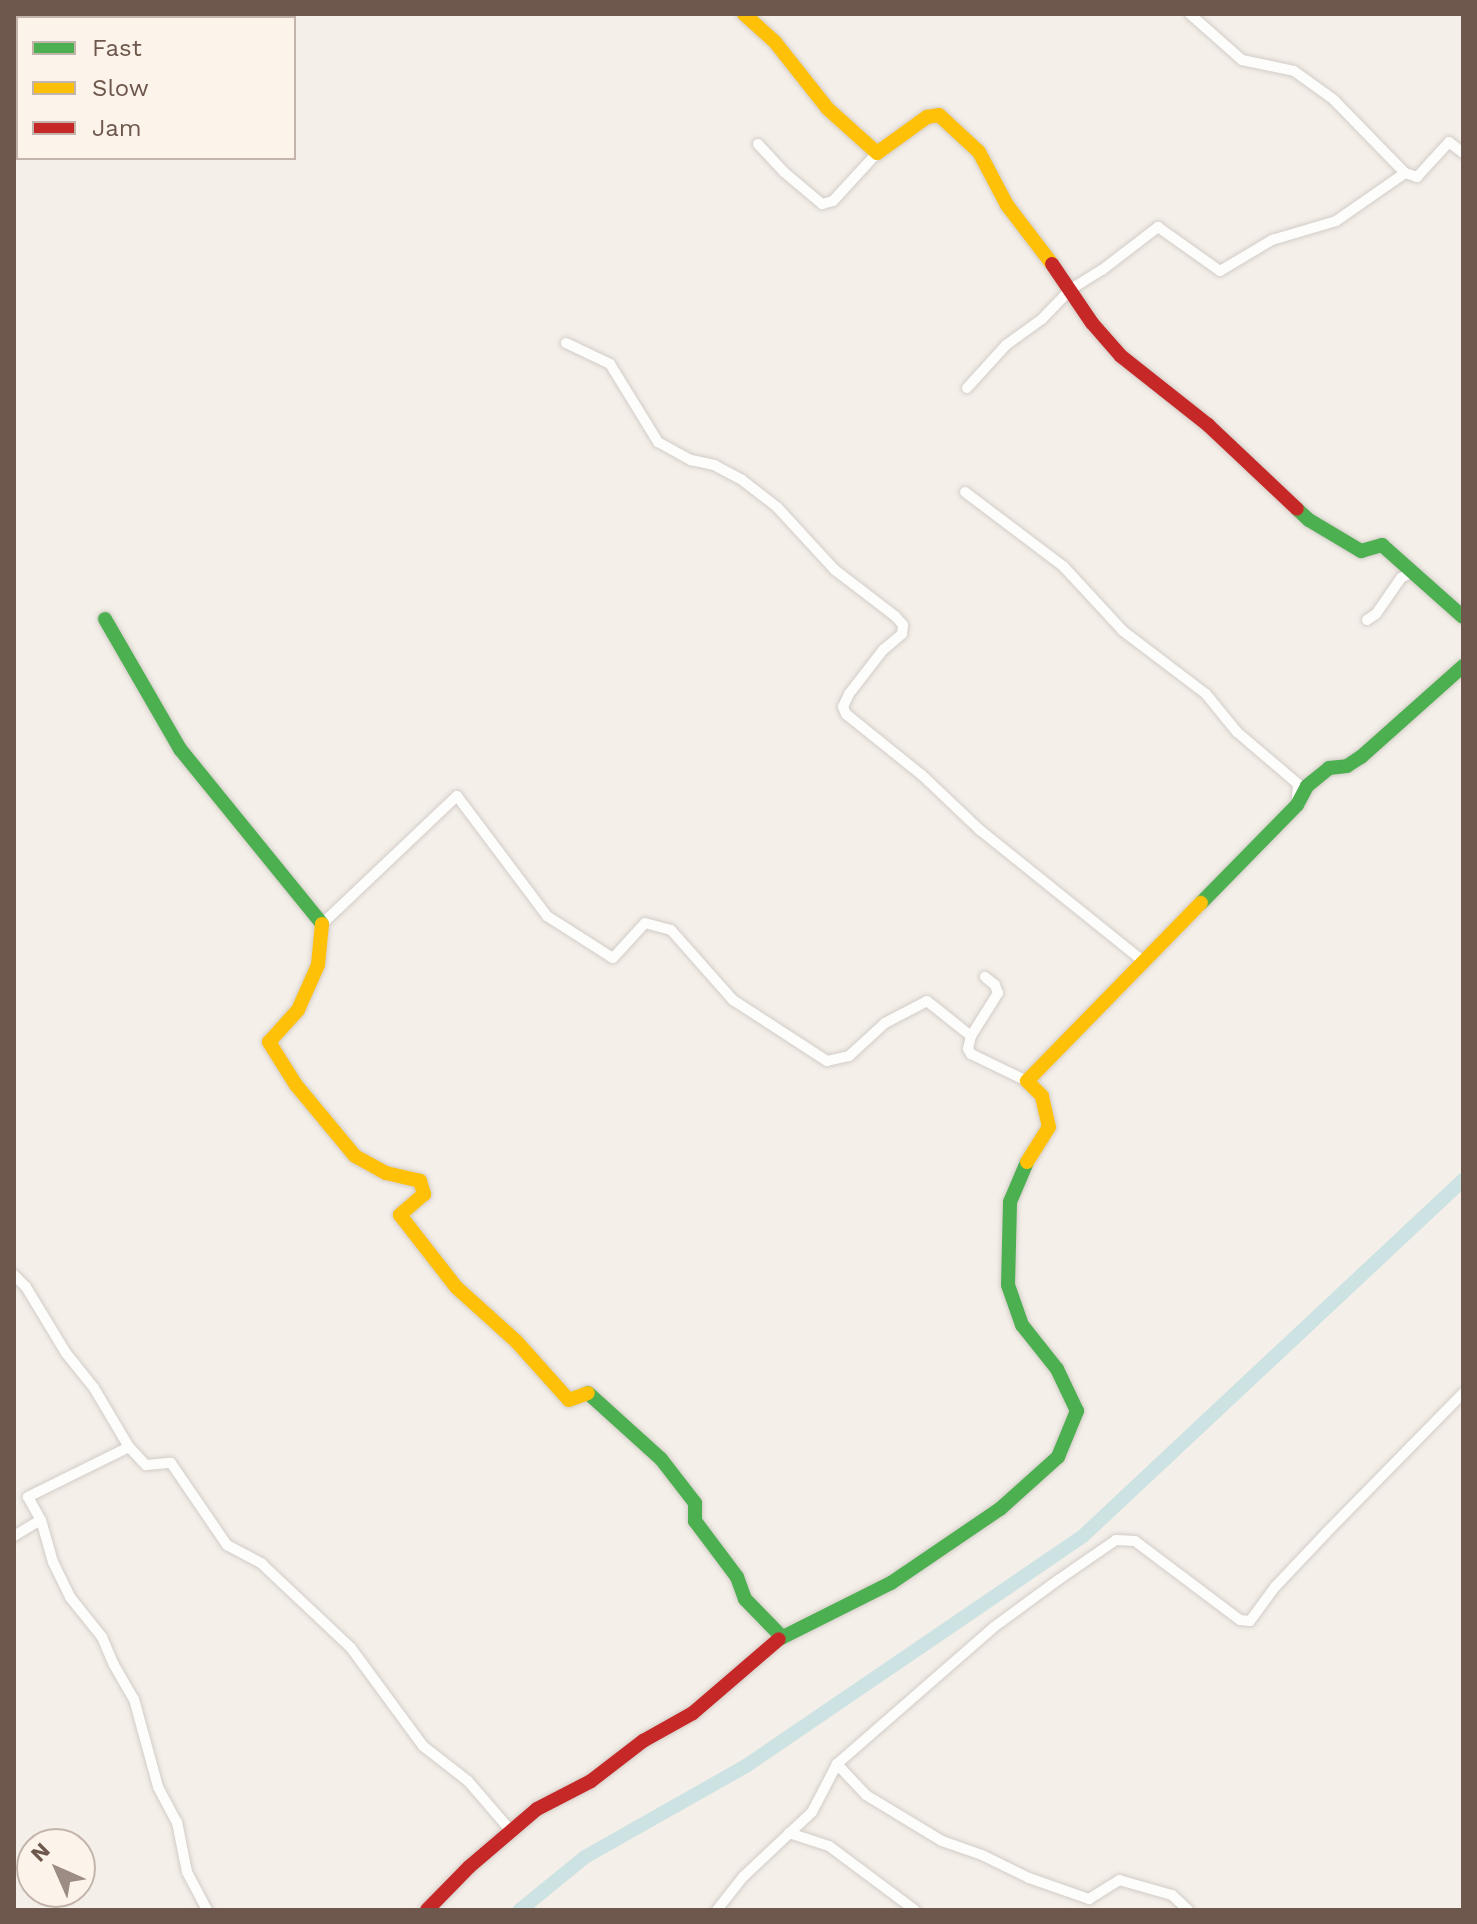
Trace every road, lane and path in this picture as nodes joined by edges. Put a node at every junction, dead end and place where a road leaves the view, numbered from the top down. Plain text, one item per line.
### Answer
1 (744, 14) edge
2 (1190, 14) edge
3 (758, 144) dead end
4 (877, 153) junction
5 (1463, 153) edge
6 (1405, 173) junction
7 (1071, 289) junction
8 (566, 343) dead end
9 (967, 388) dead end
10 (965, 492) dead end
11 (1410, 573) junction
12 (1463, 617) edge
13 (105, 619) dead end
14 (1367, 620) dead end
15 (1463, 666) edge
16 (1297, 805) junction
17 (322, 924) junction
18 (1144, 962) junction
19 (985, 977) dead end
20 (971, 1036) junction
21 (1027, 1081) junction
22 (14, 1275) edge
23 (1460, 1399) edge
24 (129, 1447) junction
25 (41, 1520) junction
26 (14, 1536) edge
27 (782, 1637) junction
28 (837, 1764) junction
29 (511, 1831) junction
30 (789, 1833) junction
31 (207, 1910) edge
32 (427, 1910) edge
33 (717, 1910) edge
34 (915, 1910) edge
35 (1188, 1910) edge

1 - 4 street
2 - 6 street
3 - 4 street
4 - 7 street
5 - 6 street
6 - 7 street
7 - 9 street
7 - 11 street
8 - 18 street
10 - 16 street
11 - 12 street
11 - 14 street
13 - 17 street
15 - 16 street
16 - 18 street
17 - 20 street
17 - 27 street
18 - 21 street
19 - 20 street
20 - 21 street
21 - 27 street
22 - 24 street
23 - 28 street
24 - 25 street
24 - 29 street
25 - 26 street
25 - 31 street
27 - 29 street
28 - 30 street
28 - 35 street
29 - 32 street
30 - 33 street
30 - 34 street

